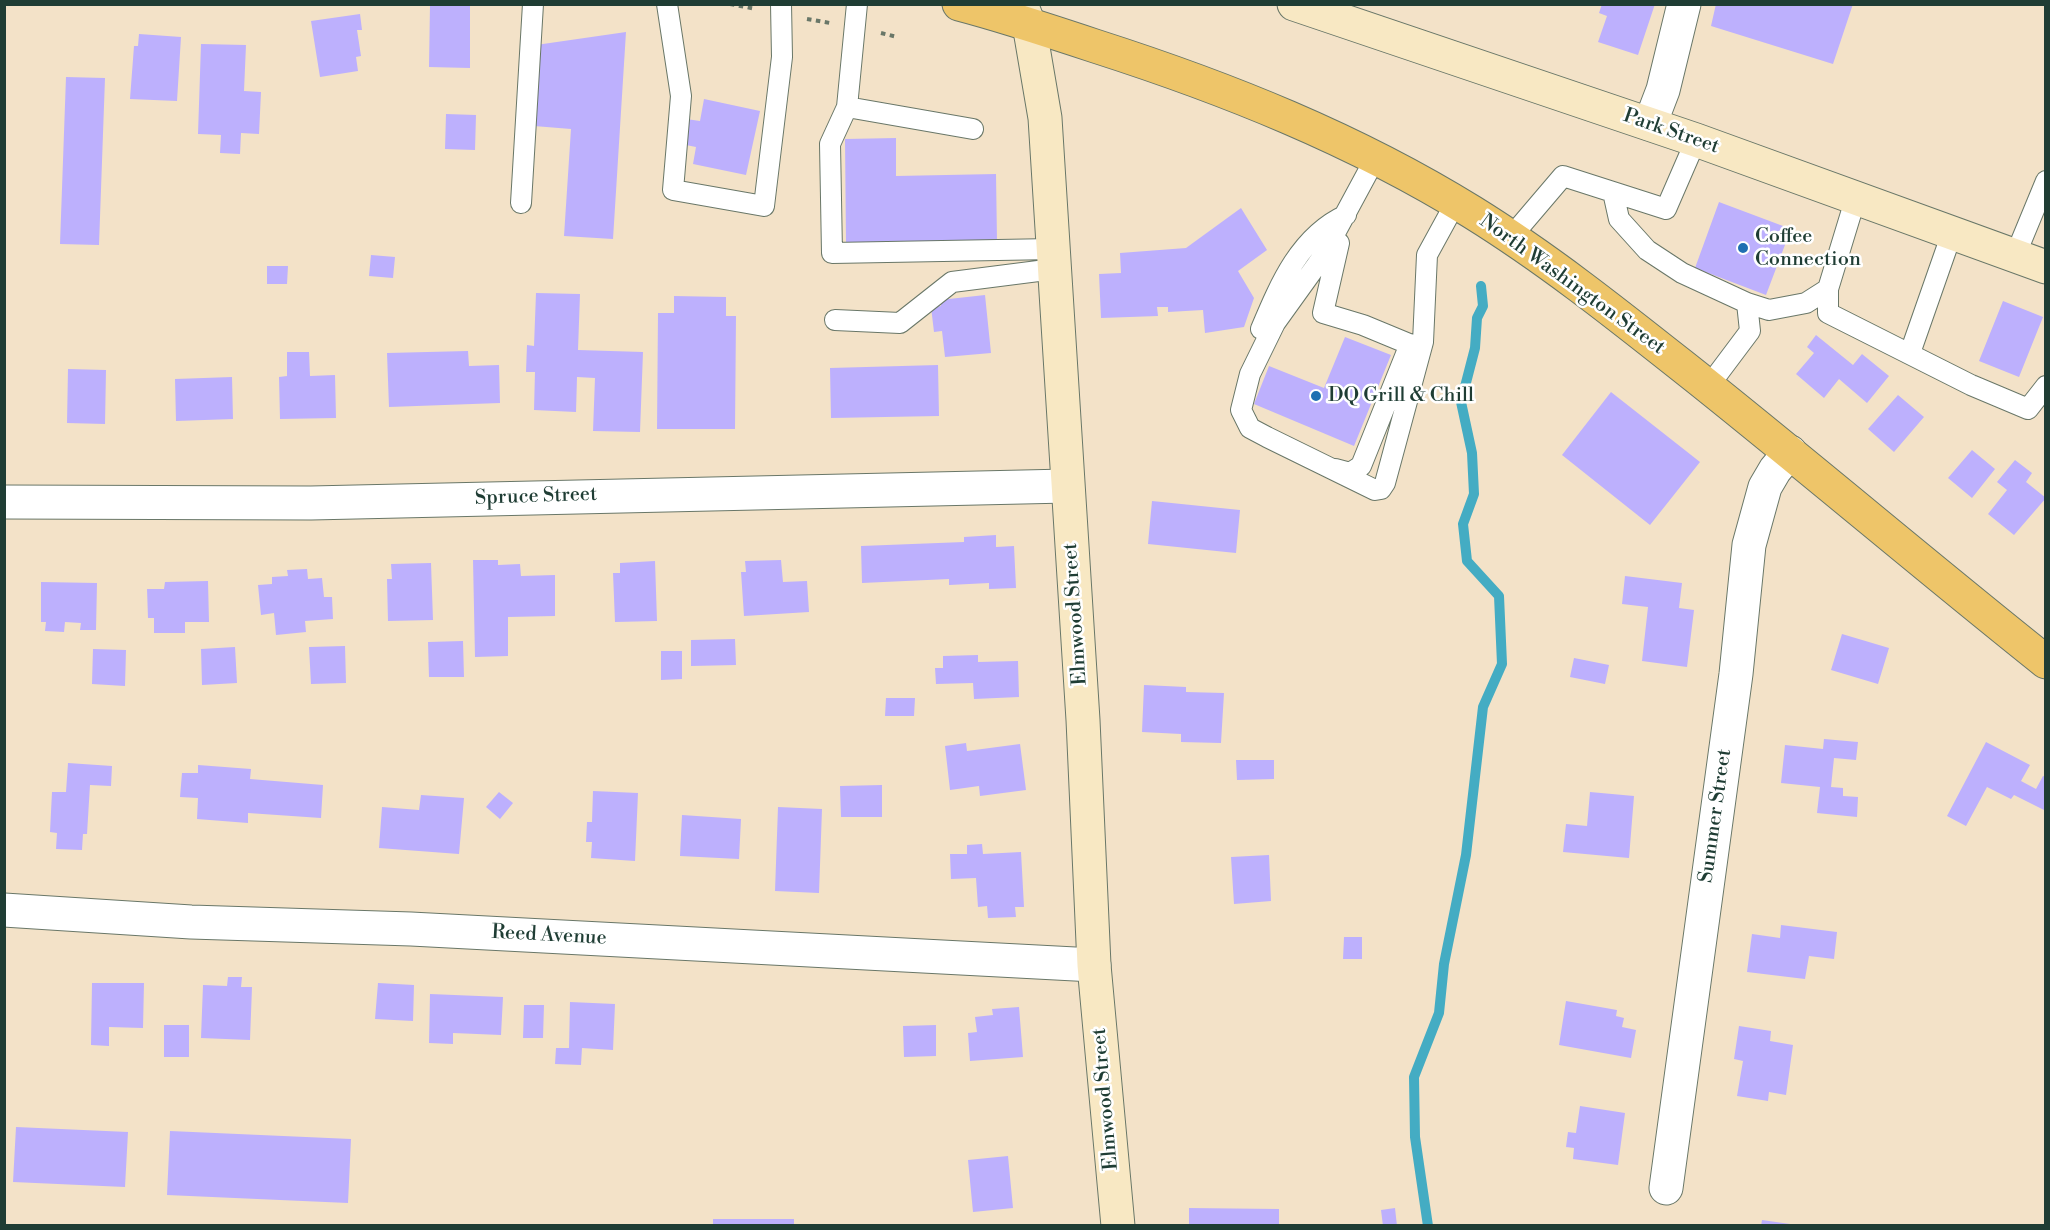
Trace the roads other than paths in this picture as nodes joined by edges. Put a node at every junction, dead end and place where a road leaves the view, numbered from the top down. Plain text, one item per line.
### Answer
1 (534, 4) edge
2 (667, 4) edge
3 (857, 4) edge
4 (959, 4) edge
5 (1294, 4) edge
6 (1684, 4) edge
7 (781, 9) edge
8 (1025, 14) edge
9 (847, 107) junction
10 (1650, 124) junction
11 (973, 129) dead end
12 (1696, 140) junction
13 (1376, 157) junction
14 (2044, 190) edge
15 (1613, 192) junction
16 (1856, 197) junction
17 (521, 202) dead end
18 (1456, 202) junction
19 (1346, 215) junction
20 (1952, 232) junction
21 (1510, 237) junction
22 (2016, 256) junction
23 (1054, 259) junction
24 (2046, 267) edge
25 (1828, 289) junction
26 (1747, 303) junction
27 (835, 320) dead end
28 (1416, 346) junction
29 (1910, 353) junction
30 (2046, 386) edge
31 (1708, 387) junction
32 (1790, 452) junction
33 (1324, 465) junction
34 (1067, 486) junction
35 (4, 502) edge
36 (2046, 662) edge
37 (4, 910) edge
38 (1094, 965) junction
39 (1666, 1188) dead end
40 (1118, 1226) edge

1 - 17 lane
2 - 7 lane
3 - 9 lane
4 - 8 main road, North Washington Street
5 - 10 main road, Park Street
6 - 10 street
8 - 13 main road, North Washington Street
8 - 23 main road, Elmwood Street
9 - 11 lane
9 - 23 lane
10 - 12 main road, Park Street
12 - 15 lane
12 - 16 main road, Park Street
13 - 18 main road, North Washington Street
13 - 19 lane
14 - 22 lane
15 - 21 lane
15 - 26 lane
16 - 20 main road, Park Street
16 - 25 lane
18 - 21 main road, North Washington Street
18 - 28 lane
19 - 28 lane
19 - 33 lane
20 - 22 main road, Park Street
20 - 29 lane
21 - 31 main road, North Washington Street
22 - 24 main road, Park Street
23 - 27 lane
23 - 34 main road, Elmwood Street
25 - 26 lane
25 - 29 lane
26 - 31 lane
28 - 33 lane
28 - 33 lane
29 - 30 lane
31 - 32 main road, North Washington Street
32 - 36 main road, North Washington Street
32 - 39 street, Summer Street
34 - 35 street, Spruce Street
34 - 38 main road, Elmwood Street
37 - 38 street, Reed Avenue
38 - 40 main road, Elmwood Street

